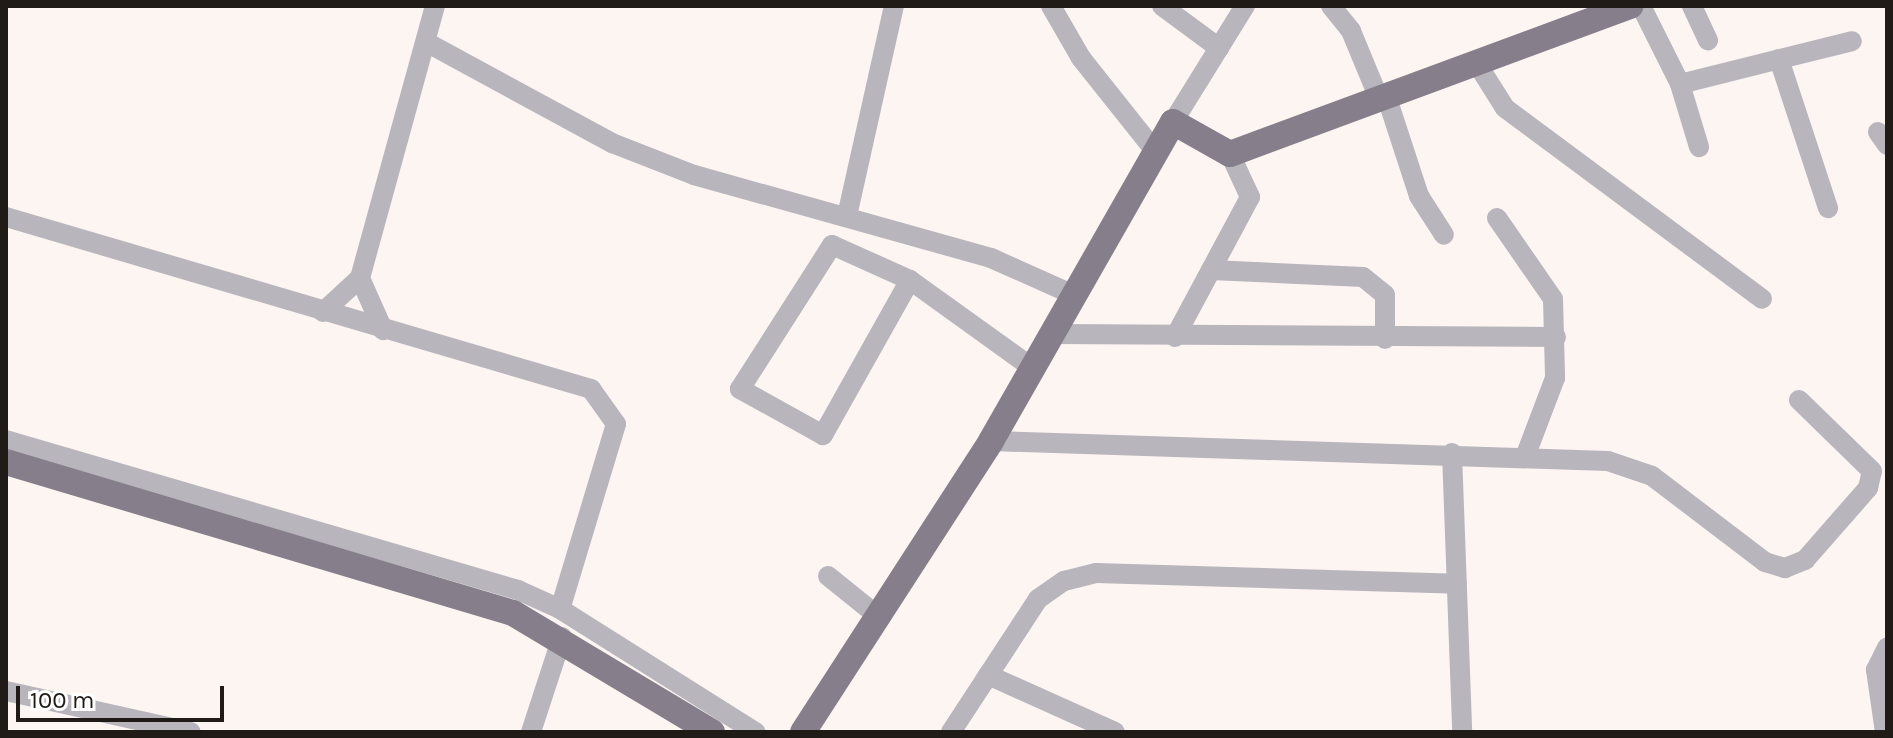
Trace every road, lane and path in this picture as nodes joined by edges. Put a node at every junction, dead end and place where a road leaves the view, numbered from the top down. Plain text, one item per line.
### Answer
1 (435, 6) edge
2 (894, 6) edge
3 (1051, 6) edge
4 (1162, 6) edge
5 (1245, 6) edge
6 (1331, 6) edge
7 (1631, 6) edge
8 (1641, 6) edge
9 (1692, 6) edge
10 (1708, 40) dead end
11 (1852, 41) dead end
12 (426, 42) junction
13 (1219, 48) junction
14 (1779, 59) junction
15 (1476, 62) junction
16 (1680, 84) junction
17 (1384, 99) junction
18 (1173, 122) junction
19 (1699, 147) dead end
20 (1155, 151) junction
21 (1230, 154) junction
22 (1828, 208) dead end
23 (847, 216) junction
24 (6, 217) edge
25 (1497, 218) dead end
26 (1444, 235) dead end
27 (1211, 270) junction
28 (360, 278) junction
29 (910, 280) junction
30 (1074, 295) junction
31 (1762, 299) dead end
32 (323, 312) junction
33 (383, 330) junction
34 (1054, 334) junction
35 (1175, 337) junction
36 (1556, 337) junction
37 (1385, 339) junction
38 (1034, 369) junction
39 (1799, 400) dead end
40 (6, 440) edge
41 (991, 441) junction
42 (1452, 453) junction
43 (1525, 457) junction
44 (6, 462) edge
45 (386, 559) junction
46 (828, 576) dead end
47 (1457, 584) junction
48 (560, 609) junction
49 (880, 618) junction
50 (562, 637) junction
51 (1887, 647) edge
52 (988, 675) junction
53 (844, 676) junction
54 (6, 691) edge
55 (191, 732) edge
56 (531, 732) edge
57 (712, 732) edge
58 (755, 732) edge
59 (803, 732) edge
60 (817, 732) edge
61 (951, 732) edge
62 (1115, 732) edge
63 (1462, 732) edge
64 (1885, 732) edge

1 - 12 street
2 - 23 street
3 - 20 street
4 - 13 street
5 - 13 street
6 - 17 street
7 - 15 main road
8 - 16 street
9 - 10 street
11 - 14 street
12 - 23 street
12 - 28 street
13 - 18 street
14 - 16 street
14 - 22 street
15 - 17 main road
15 - 31 street
16 - 19 street
17 - 21 main road
17 - 26 street
18 - 20 main road
18 - 21 main road
20 - 30 main road
21 - 27 street
23 - 30 street
24 - 32 street
25 - 36 street
27 - 35 street
27 - 37 street
28 - 32 street
28 - 33 street
29 - 29 street
29 - 38 street
30 - 34 main road
32 - 33 street
33 - 48 street
34 - 35 street
34 - 38 main road
35 - 37 street
36 - 37 street
36 - 43 street
38 - 41 main road
39 - 43 street
40 - 45 street
41 - 42 street
41 - 49 main road
42 - 43 street
42 - 47 street
44 - 45 main road
45 - 48 street
45 - 50 main road
46 - 49 street
47 - 52 street
47 - 63 street
48 - 58 street
49 - 53 main road
50 - 56 street
50 - 57 main road
51 - 64 street
52 - 61 street
52 - 62 street
53 - 59 main road
53 - 60 main road
54 - 55 street

